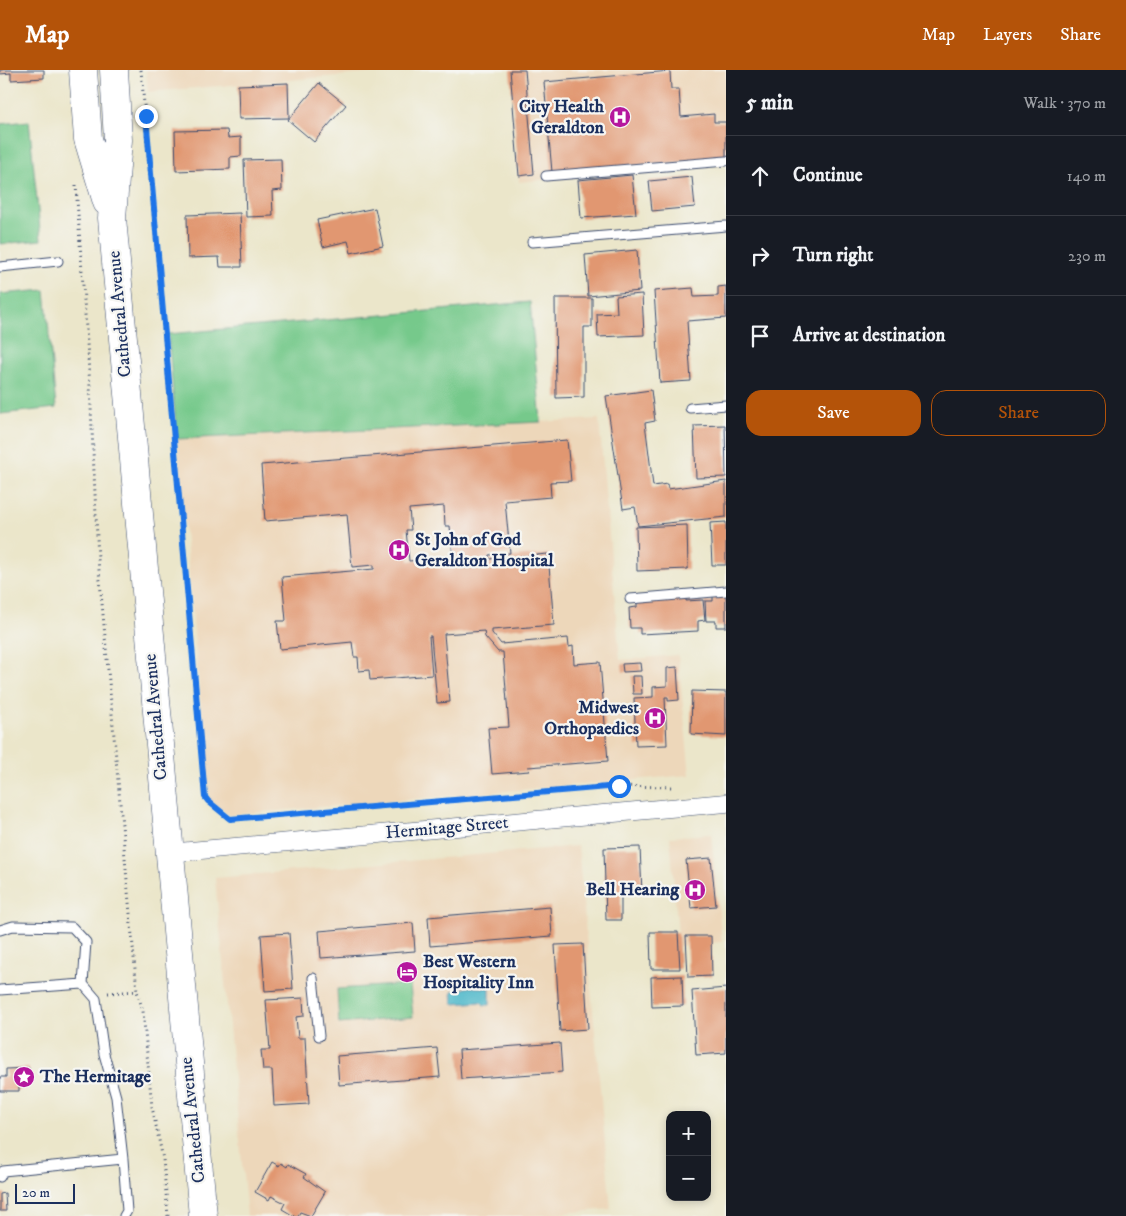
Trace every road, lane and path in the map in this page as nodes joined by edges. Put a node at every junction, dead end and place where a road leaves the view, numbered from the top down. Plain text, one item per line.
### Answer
1 (83, 70) edge
2 (117, 70) edge
3 (141, 70) edge
4 (726, 161) edge
5 (546, 176) dead end
6 (76, 184) dead end
7 (112, 218) junction
8 (726, 226) edge
9 (532, 242) dead end
10 (58, 261) dead end
11 (0, 267) edge
12 (726, 405) edge
13 (690, 408) dead end
14 (726, 591) edge
15 (630, 599) dead end
16 (681, 788) dead end
17 (726, 803) edge
18 (168, 853) junction
19 (0, 930) edge
20 (313, 978) dead end
21 (83, 984) junction
22 (0, 990) edge
23 (137, 991) junction
24 (102, 993) dead end
25 (318, 1036) dead end
26 (123, 1159) junction
27 (0, 1177) edge
28 (124, 1216) edge
29 (168, 1216) edge
30 (202, 1216) edge

1 - 7 main road, Cathedral Avenue
2 - 7 main road, Cathedral Avenue
3 - 16 path
4 - 5 lane
6 - 23 path
7 - 18 main road, Cathedral Avenue
8 - 9 lane
10 - 11 lane
12 - 13 lane
14 - 15 lane
17 - 18 street, Hermitage Street
18 - 30 main road, Cathedral Avenue
19 - 21 lane
20 - 25 lane
21 - 22 lane
21 - 26 lane
23 - 24 path
23 - 29 path
26 - 27 lane
26 - 28 lane

